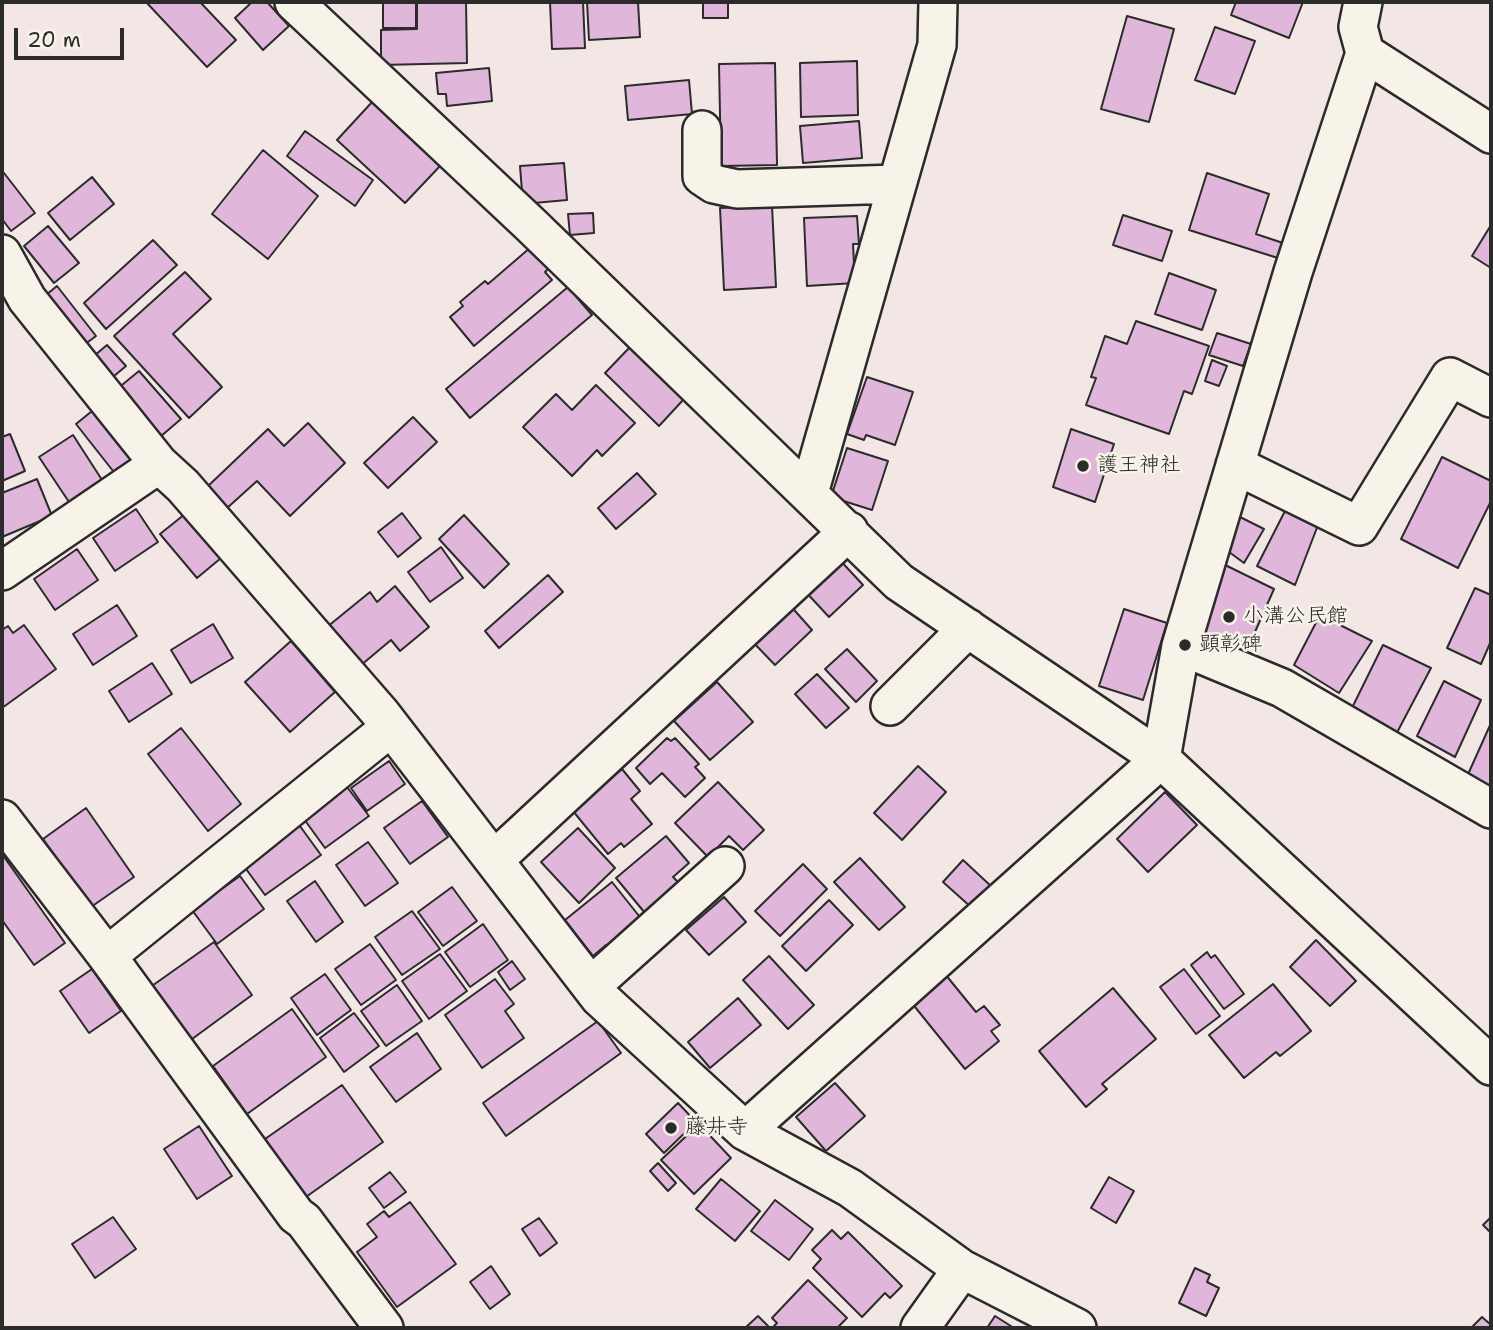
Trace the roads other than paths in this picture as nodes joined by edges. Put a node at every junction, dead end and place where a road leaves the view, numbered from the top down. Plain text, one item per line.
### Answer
1 (294, 2) edge
2 (938, 2) edge
3 (1363, 2) edge
4 (1365, 53) junction
5 (702, 130) dead end
6 (1491, 134) edge
7 (897, 184) junction
8 (2, 254) edge
9 (1491, 398) edge
10 (159, 464) junction
11 (1235, 465) junction
12 (809, 493) junction
13 (849, 531) junction
14 (2, 571) edge
15 (968, 628) junction
16 (1181, 646) junction
17 (890, 706) dead end
18 (391, 727) junction
19 (1161, 759) junction
20 (1491, 809) edge
21 (2, 819) edge
22 (494, 860) junction
23 (725, 866) dead end
24 (114, 951) junction
25 (591, 986) junction
26 (1491, 1066) edge
27 (745, 1131) junction
28 (962, 1269) junction
29 (384, 1328) edge
30 (920, 1328) edge
31 (1077, 1328) edge

1 - 12 street
2 - 7 street
3 - 4 street
4 - 6 street
4 - 11 street
5 - 7 street
7 - 12 street
8 - 10 street
9 - 11 street
10 - 14 street
10 - 18 street
11 - 16 street
12 - 13 street
13 - 15 street
13 - 22 street
15 - 17 street
15 - 19 street
16 - 19 street
16 - 20 street
18 - 22 street
18 - 24 street
19 - 26 street
19 - 27 street
21 - 24 street
22 - 25 street
23 - 25 street
24 - 29 street
25 - 27 street
27 - 28 street
28 - 30 street
28 - 31 street

